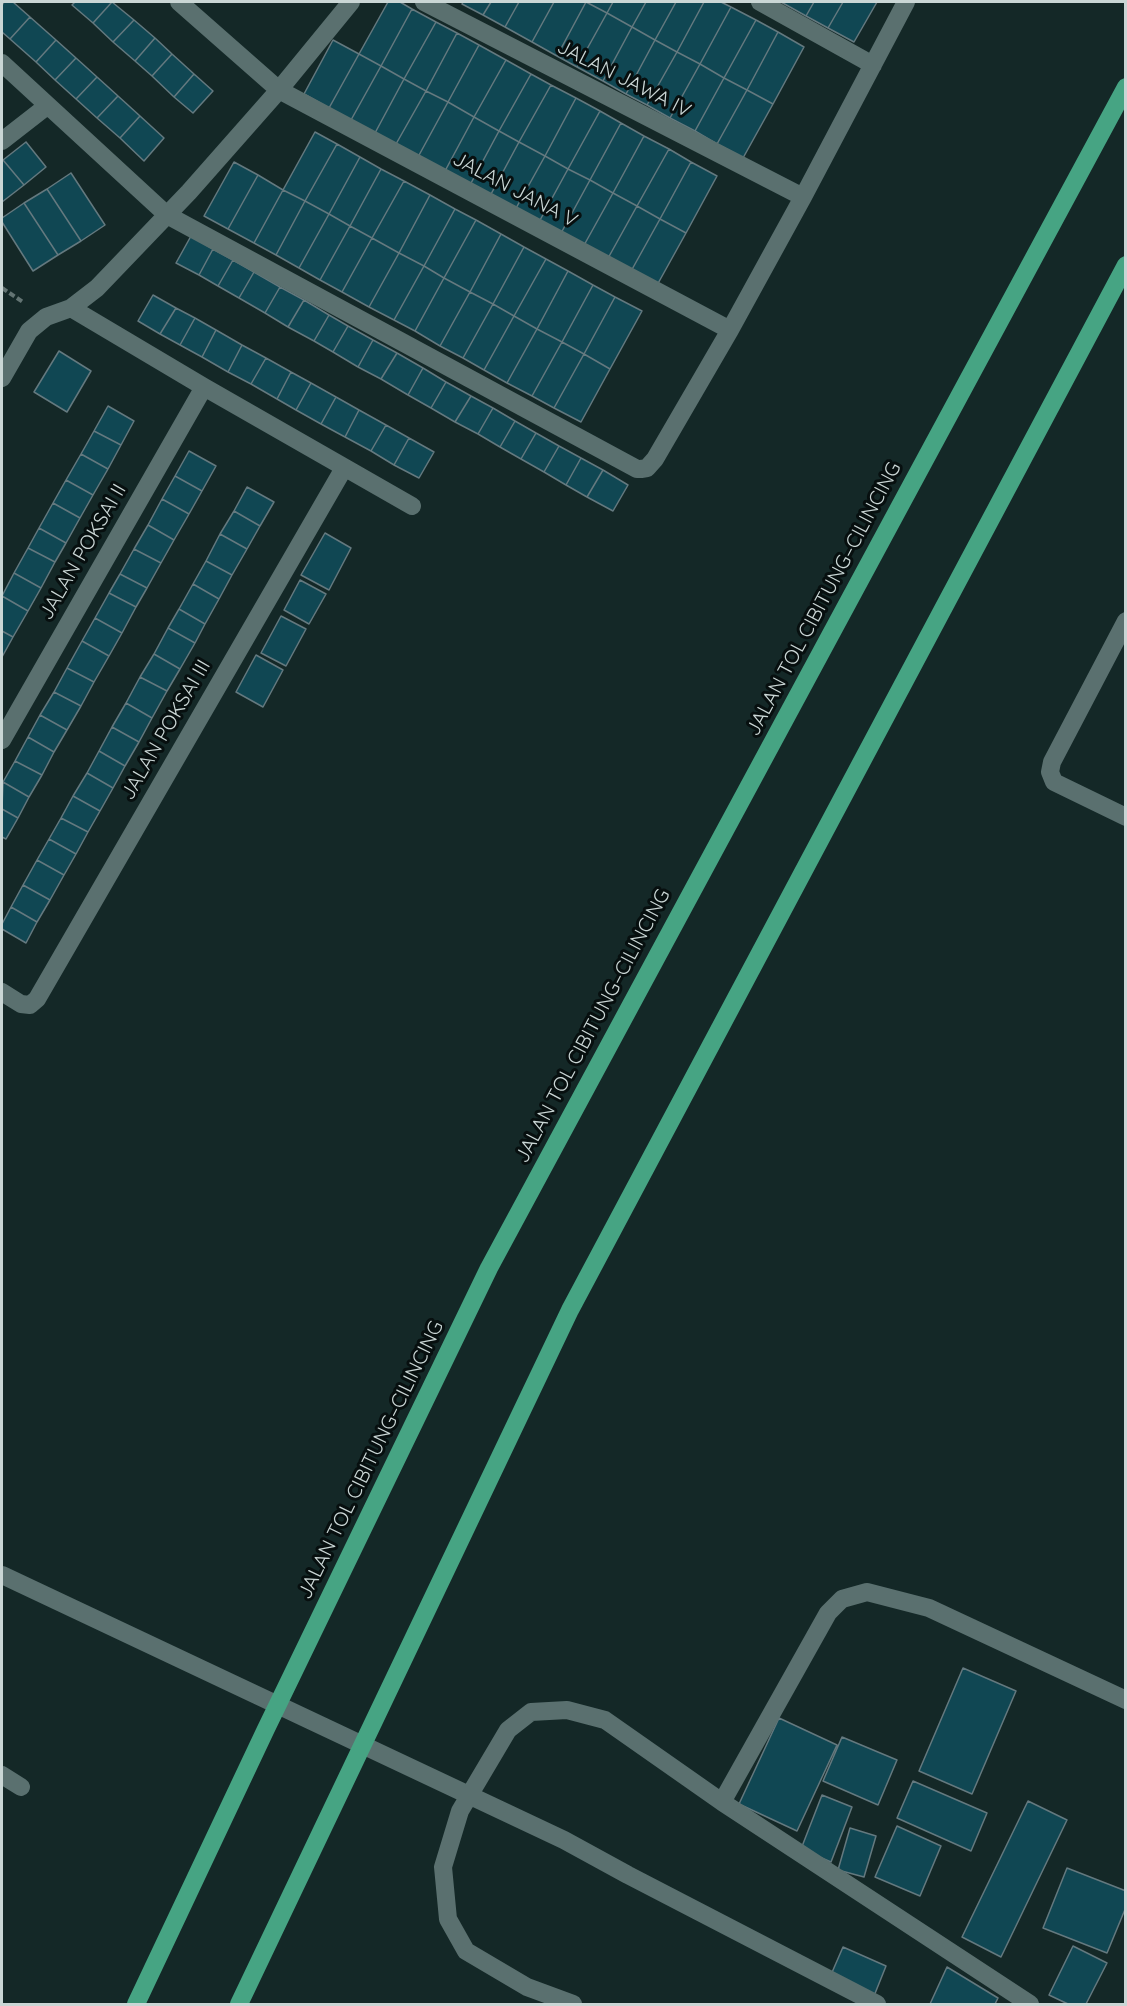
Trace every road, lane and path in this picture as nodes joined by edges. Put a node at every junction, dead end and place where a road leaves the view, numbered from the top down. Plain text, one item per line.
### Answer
1 (179, 2) edge
2 (351, 2) edge
3 (424, 2) edge
4 (760, 2) edge
5 (906, 2) edge
6 (2, 63) edge
7 (873, 65) junction
8 (1125, 87) edge
9 (279, 90) junction
10 (47, 106) junction
11 (2, 141) edge
12 (803, 197) junction
13 (167, 215) junction
14 (1125, 265) edge
15 (71, 308) junction
16 (730, 330) junction
17 (2, 378) edge
18 (204, 387) junction
19 (344, 468) junction
20 (412, 506) dead end
21 (1124, 629) edge
22 (2, 740) edge
23 (1125, 817) edge
24 (2, 992) edge
25 (2, 1575) edge
26 (1125, 1700) edge
27 (2, 1775) edge
28 (21, 1787) dead end
29 (722, 1802) junction
30 (136, 2004) edge
31 (239, 2004) edge
32 (573, 2004) edge
33 (877, 2004) edge
34 (1030, 2004) edge

1 - 9 street, JALAN JANA V
2 - 9 street
3 - 12 street, JALAN JAWA IV
4 - 7 street
5 - 7 street
6 - 10 street
7 - 12 street
8 - 30 highway, JALAN TOL CIBITUNG–CILINCING
9 - 13 street
9 - 16 street, JALAN JANA V
10 - 11 street
10 - 13 street
12 - 16 street
13 - 15 street
13 - 16 street
14 - 31 highway
15 - 17 street
15 - 18 street
18 - 19 street
18 - 22 street, JALAN POKSAI II
19 - 20 street
19 - 24 street, JALAN POKSAI III
21 - 23 street
25 - 33 street
26 - 29 street
27 - 28 street
29 - 32 street
29 - 34 street

